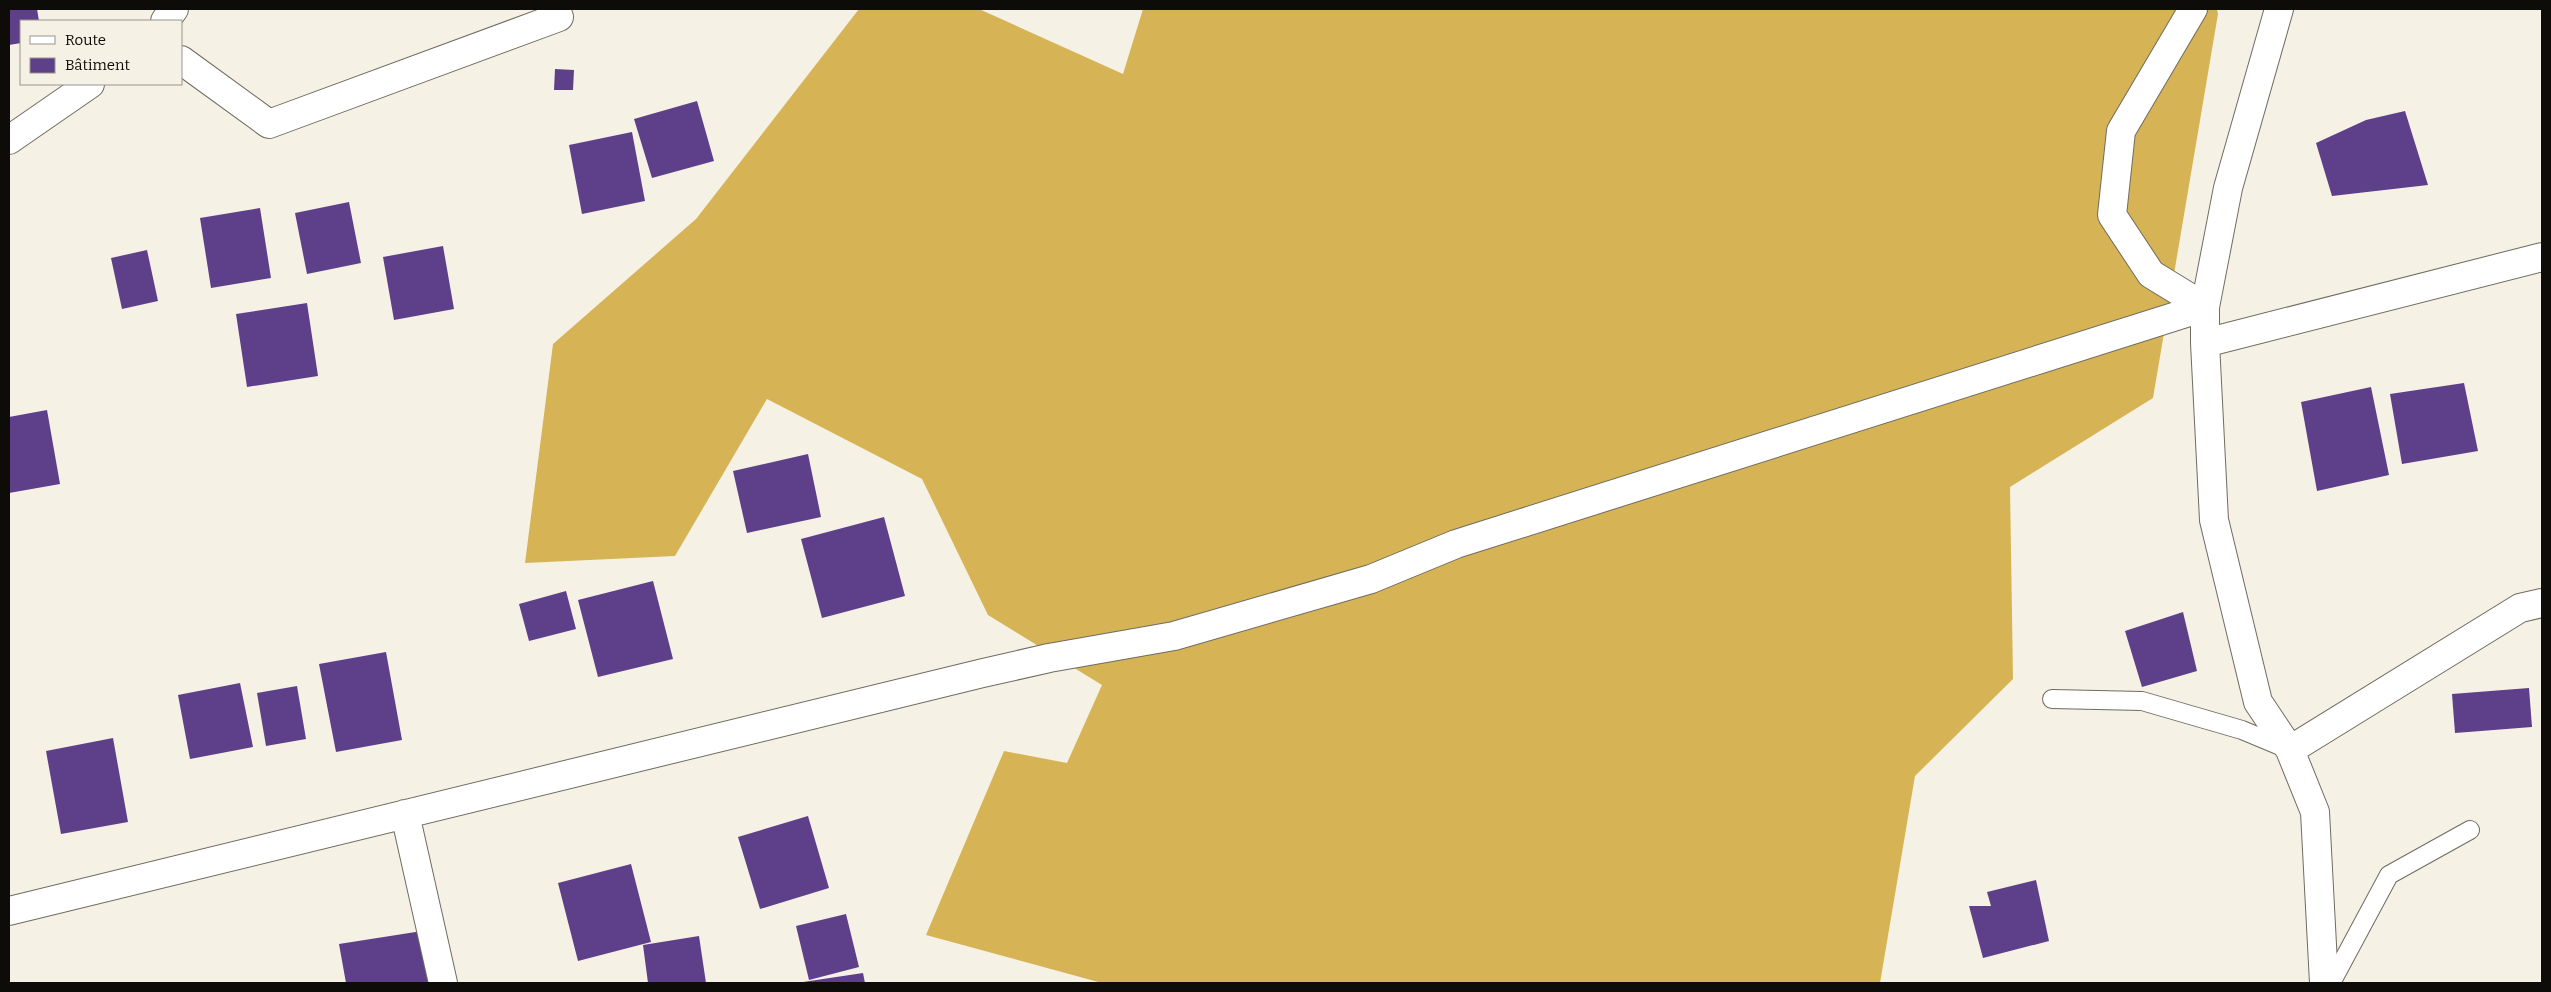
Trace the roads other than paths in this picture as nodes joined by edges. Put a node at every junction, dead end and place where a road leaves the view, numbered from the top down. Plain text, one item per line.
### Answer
1 (174, 9) edge
2 (2193, 9) edge
3 (2279, 9) edge
4 (559, 16) dead end
5 (166, 20) edge
6 (182, 61) edge
7 (89, 85) edge
8 (9, 140) edge
9 (2542, 257) edge
10 (2205, 307) junction
11 (2205, 343) junction
12 (2542, 603) edge
13 (2052, 699) dead end
14 (2290, 750) junction
15 (405, 814) junction
16 (2470, 830) dead end
17 (9, 912) edge
18 (443, 983) edge
19 (2324, 983) edge
20 (2331, 983) edge

1 - 5 street
2 - 10 street
3 - 10 street
4 - 6 street
7 - 8 street
9 - 11 street
10 - 11 street
10 - 15 street
11 - 14 street
12 - 14 street
13 - 14 lane
14 - 19 street
15 - 17 street
15 - 18 street
16 - 20 lane

